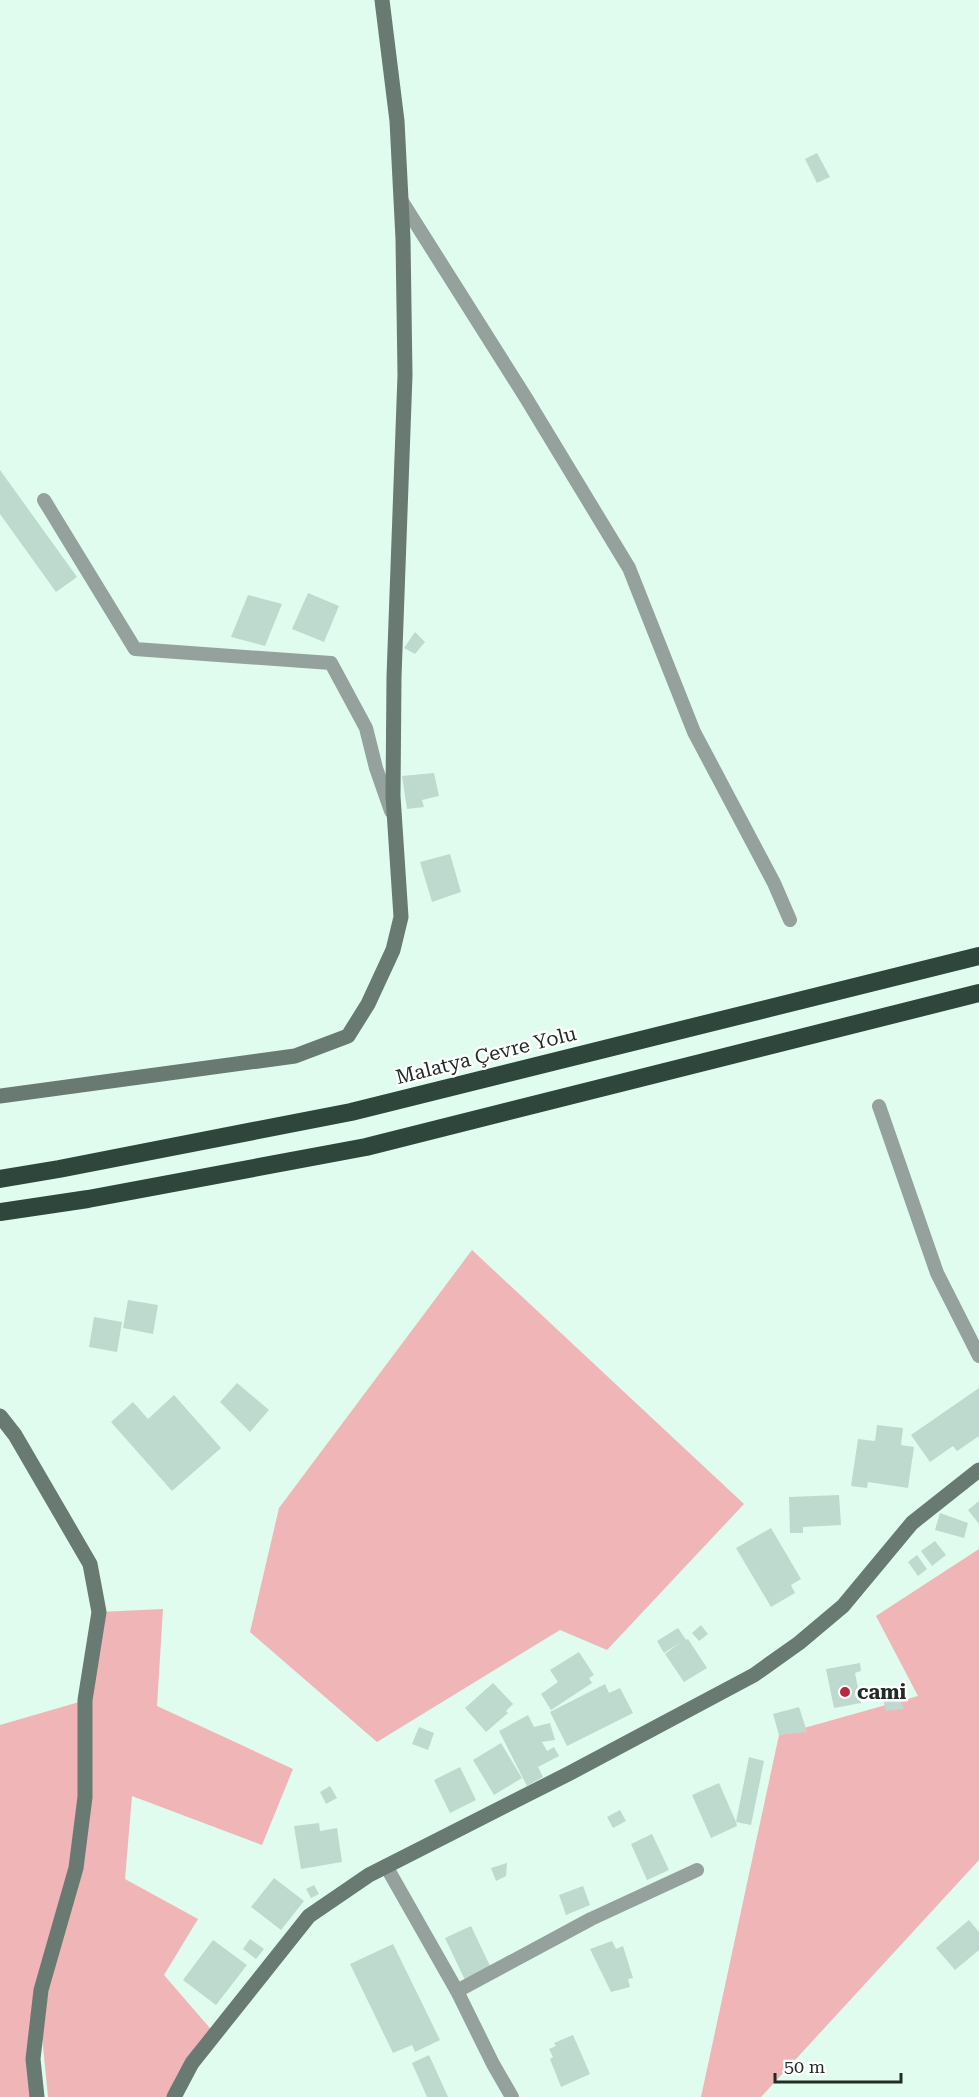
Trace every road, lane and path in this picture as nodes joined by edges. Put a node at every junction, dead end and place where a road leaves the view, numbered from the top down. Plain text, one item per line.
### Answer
1 (382, 0) edge
2 (401, 200) junction
3 (44, 500) dead end
4 (394, 819) junction
5 (790, 920) dead end
6 (979, 956) edge
7 (979, 993) edge
8 (0, 1096) edge
9 (879, 1106) dead end
10 (0, 1179) edge
11 (0, 1212) edge
12 (979, 1356) edge
13 (0, 1416) edge
14 (979, 1470) edge
15 (386, 1866) junction
16 (696, 1870) dead end
17 (457, 1991) junction
18 (37, 2097) edge
19 (174, 2097) edge
20 (512, 2097) edge

1 - 2 street
2 - 4 street
2 - 5 street
3 - 4 street
4 - 8 street
6 - 10 highway, Malatya Çevre Yolu
7 - 11 highway
9 - 12 street
13 - 18 street
14 - 15 street
15 - 17 street
15 - 19 street
16 - 17 street
17 - 20 street

